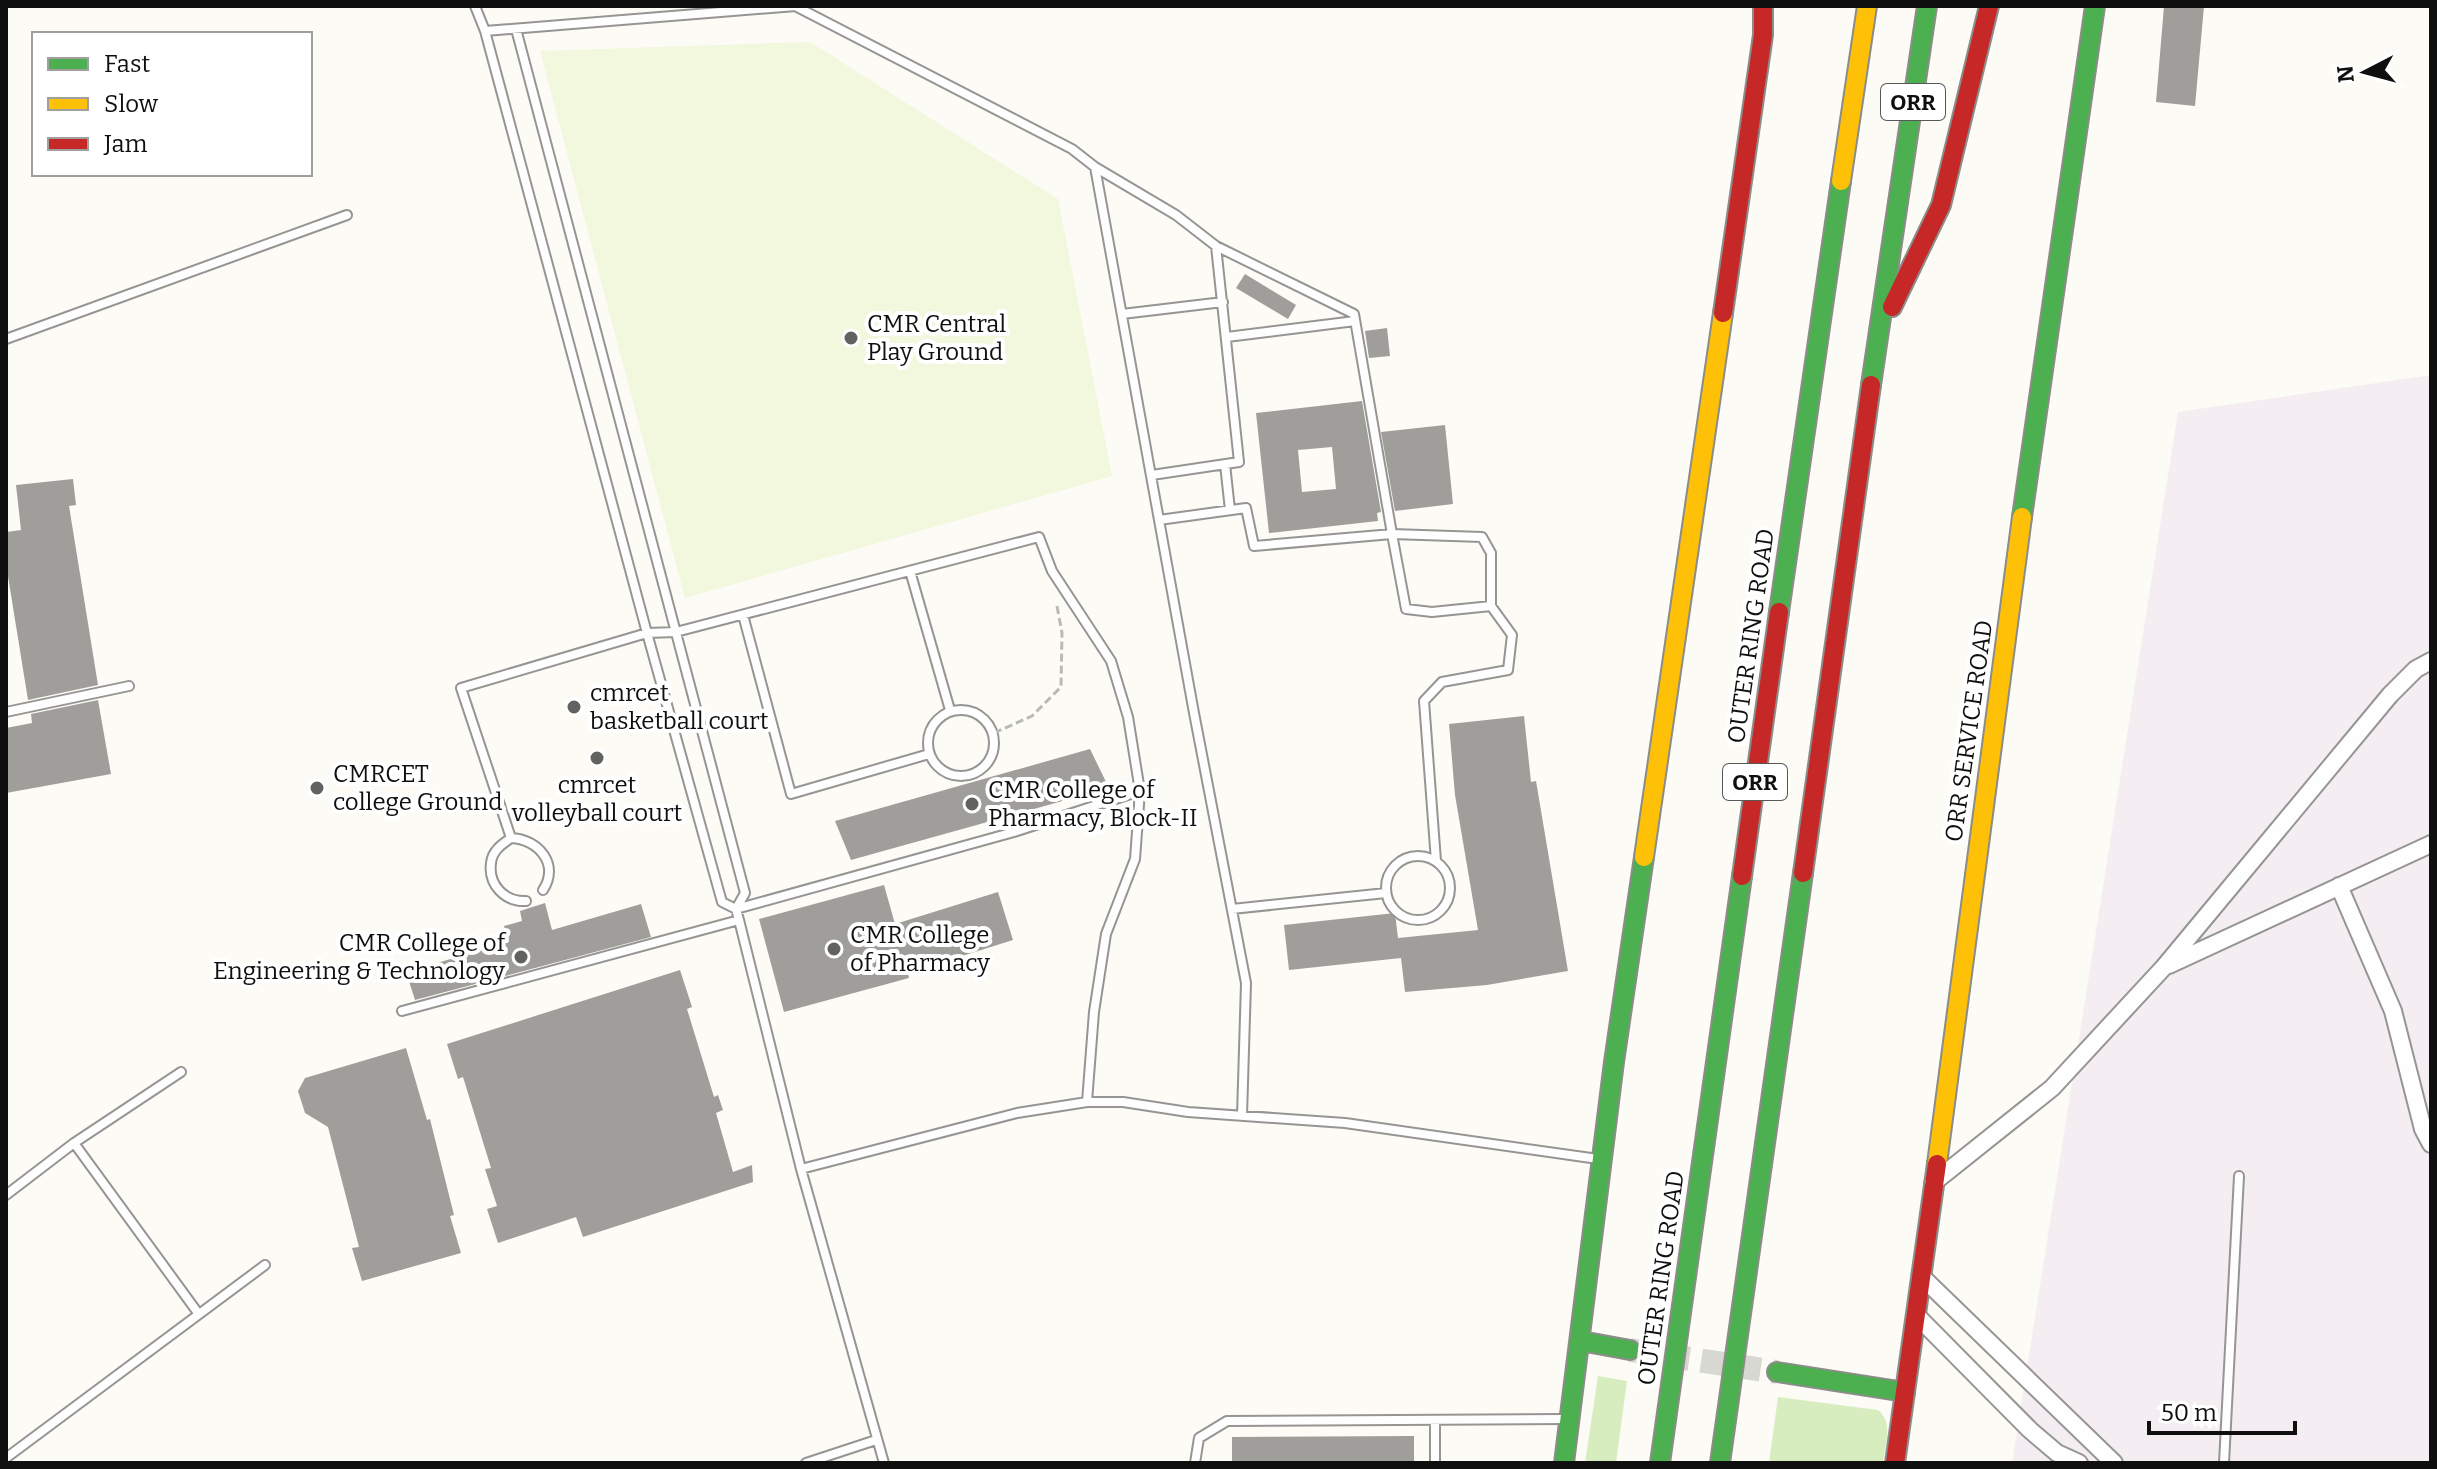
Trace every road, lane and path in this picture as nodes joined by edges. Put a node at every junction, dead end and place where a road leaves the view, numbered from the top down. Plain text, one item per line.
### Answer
1 (475, 6) edge
2 (1763, 6) edge
3 (1867, 6) edge
4 (1927, 6) edge
5 (1989, 6) edge
6 (2095, 6) edge
7 (797, 7) edge
8 (516, 29) junction
9 (485, 31) junction
10 (1095, 167) junction
11 (347, 215) dead end
12 (1216, 246) junction
13 (1223, 302) junction
14 (1122, 314) junction
15 (1355, 321) junction
16 (1227, 337) junction
17 (1878, 337) junction
18 (6, 339) edge
19 (1225, 464) junction
20 (1152, 475) junction
21 (1230, 510) junction
22 (1159, 520) junction
23 (1392, 534) junction
24 (910, 571) junction
25 (1057, 602) dead end
26 (1491, 606) junction
27 (743, 615) junction
28 (676, 632) junction
29 (647, 633) junction
30 (2431, 661) edge
31 (129, 686) dead end
32 (950, 710) junction
33 (6, 712) edge
34 (994, 733) junction
35 (929, 754) junction
36 (1140, 791) junction
37 (511, 838) junction
38 (2431, 844) edge
39 (1436, 861) junction
40 (2339, 886) junction
41 (543, 890) dead end
42 (1386, 893) junction
43 (526, 901) dead end
44 (736, 909) junction
45 (1232, 909) junction
46 (739, 920) junction
47 (2164, 967) junction
48 (402, 1011) dead end
49 (181, 1072) dead end
50 (1087, 1102) junction
51 (1242, 1116) junction
52 (74, 1143) junction
53 (2431, 1144) edge
54 (1603, 1160) junction
55 (801, 1169) junction
56 (2239, 1176) dead end
57 (1933, 1183) junction
58 (6, 1195) edge
59 (265, 1265) dead end
60 (1922, 1277) junction
61 (198, 1313) junction
62 (1917, 1316) junction
63 (1581, 1341) junction
64 (1630, 1350) tunnel mouth
65 (1777, 1372) tunnel mouth
66 (1905, 1392) junction
67 (1570, 1419) junction
68 (1435, 1420) junction
69 (876, 1440) junction
70 (6, 1458) edge
71 (806, 1463) edge
72 (884, 1463) edge
73 (1195, 1463) edge
74 (1435, 1463) edge
75 (1564, 1463) edge
76 (1660, 1463) edge
77 (1720, 1463) edge
78 (1895, 1463) edge
79 (2079, 1463) edge
80 (2114, 1463) edge
81 (2224, 1463) edge

1 - 9 lane
2 - 54 main road
3 - 76 main road, OUTER RING ROAD / ORR
4 - 17 main road, ORR
5 - 17 main road
6 - 57 main road, ORR SERVICE ROAD
7 - 8 lane
7 - 10 lane
8 - 9 lane
8 - 28 lane
9 - 29 lane
10 - 12 lane
10 - 14 lane
11 - 18 lane
12 - 13 lane
12 - 15 lane
13 - 14 lane
13 - 16 lane
14 - 20 lane
15 - 16 lane
15 - 23 lane
16 - 19 lane
17 - 77 main road, ORR
19 - 20 lane
19 - 21 lane
20 - 22 lane
21 - 22 lane
21 - 23 lane
22 - 45 lane
23 - 26 lane
23 - 26 lane
24 - 27 lane
24 - 32 lane
24 - 36 lane
25 - 34 path
26 - 39 lane
27 - 28 lane
27 - 35 lane
28 - 29 lane
28 - 44 lane
29 - 37 lane
29 - 44 lane
30 - 47 street
31 - 33 lane
32 - 34 lane
32 - 35 lane
34 - 35 lane
36 - 44 lane
36 - 50 lane
37 - 41 lane
37 - 43 lane
38 - 40 street
39 - 42 lane
39 - 42 lane
40 - 47 street
40 - 53 street
42 - 45 lane
44 - 46 lane
45 - 51 lane
46 - 48 lane
46 - 55 lane
47 - 57 street
49 - 52 lane
50 - 51 lane
50 - 55 lane
51 - 54 lane
52 - 58 lane
52 - 61 lane
54 - 63 main road
55 - 69 lane
56 - 81 lane
57 - 60 main road, ORR SERVICE ROAD
59 - 61 lane
60 - 62 main road, ORR SERVICE ROAD
60 - 80 street
61 - 70 lane
62 - 66 main road, ORR SERVICE ROAD
62 - 79 street
63 - 64 main road
63 - 67 main road
65 - 66 main road
66 - 78 main road, ORR SERVICE ROAD
67 - 68 lane
67 - 75 main road
68 - 73 lane
68 - 74 lane
69 - 71 lane
69 - 72 lane

